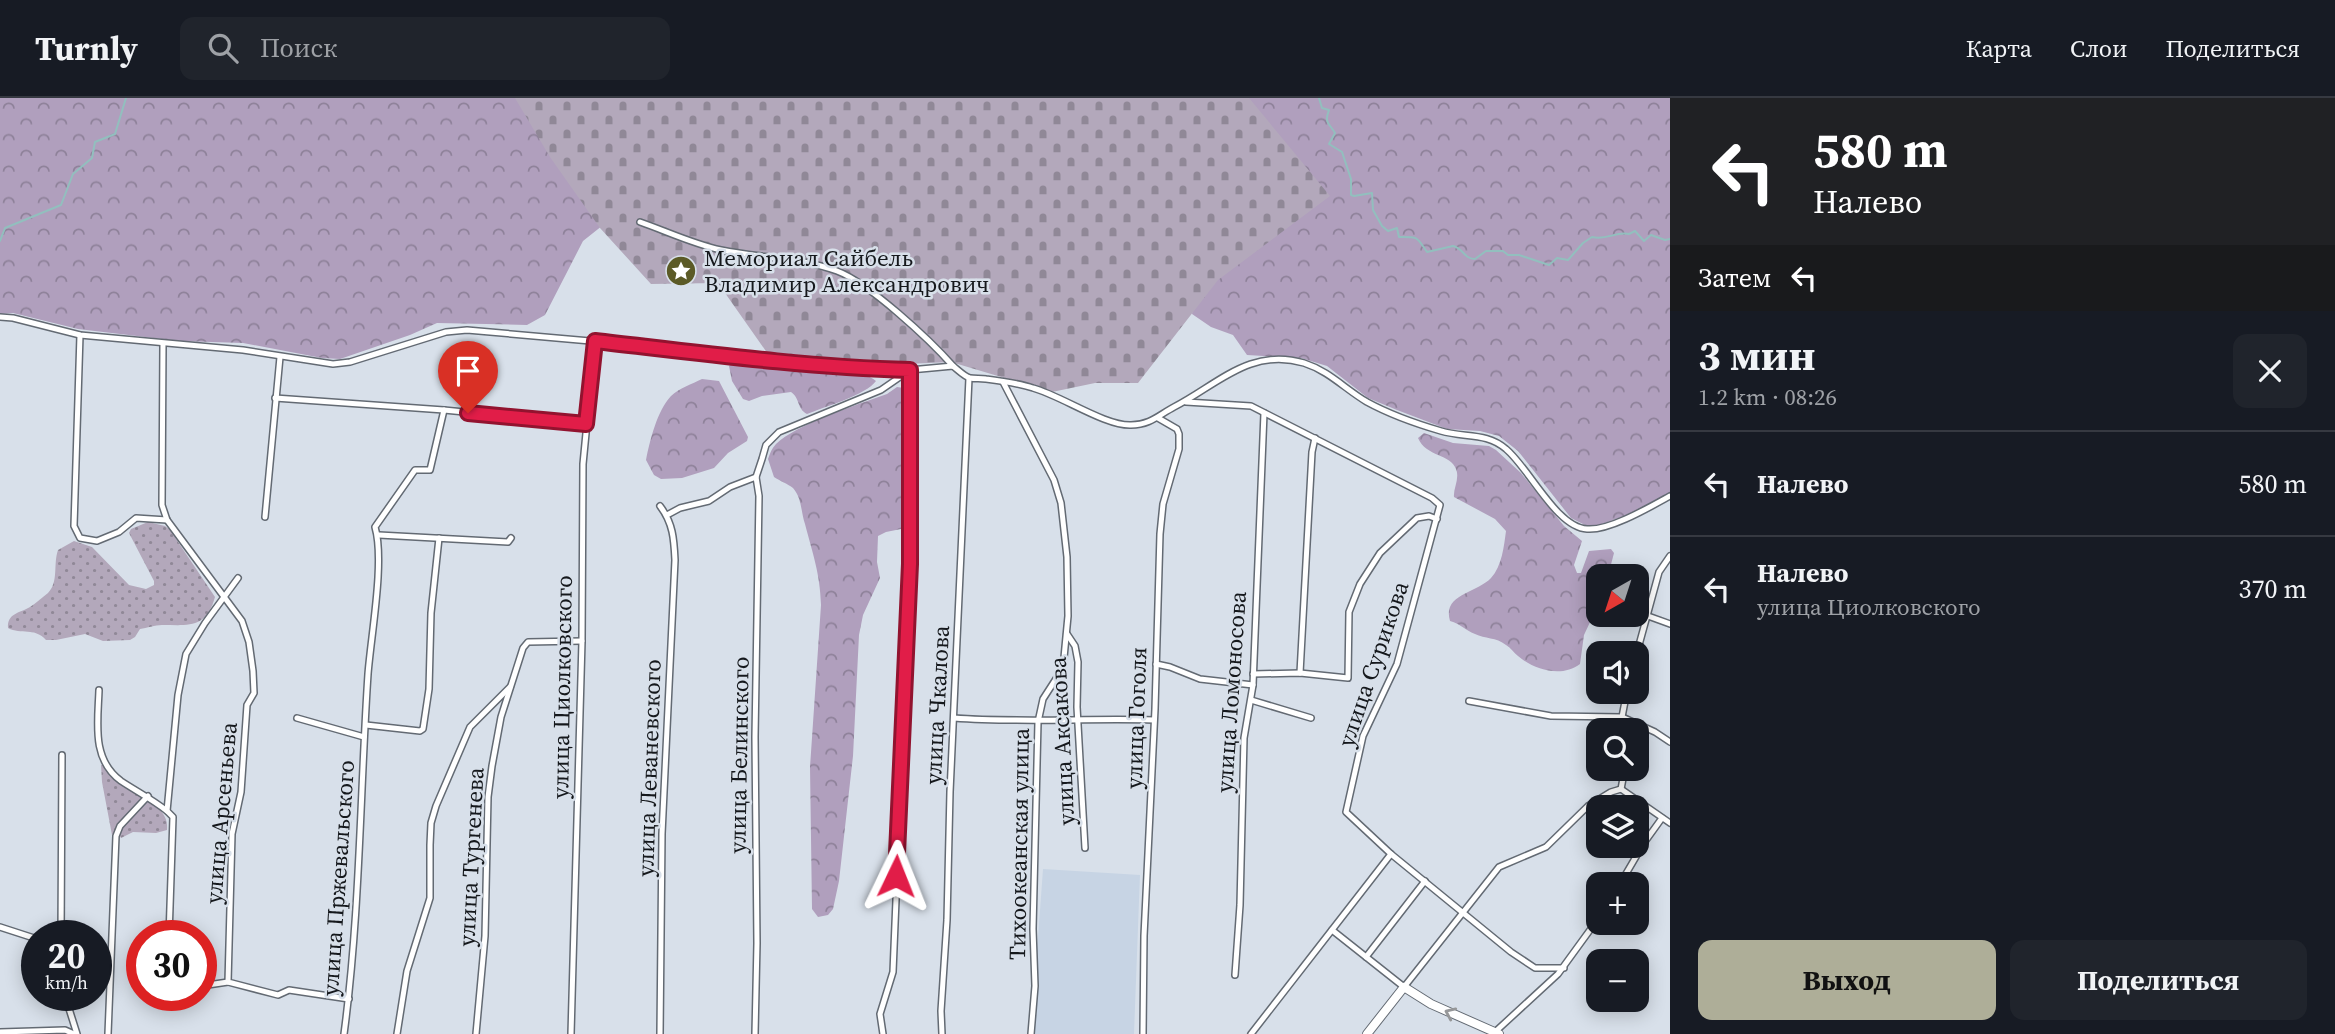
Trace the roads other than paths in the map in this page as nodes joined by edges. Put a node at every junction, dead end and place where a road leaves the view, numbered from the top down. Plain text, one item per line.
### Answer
1 (640, 222) dead end
2 (0, 317) edge
3 (80, 335) junction
4 (595, 341) junction
5 (163, 344) junction
6 (280, 357) junction
7 (953, 366) junction
8 (910, 370) junction
9 (969, 378) junction
10 (1003, 382) junction
11 (275, 398) junction
12 (1185, 402) junction
13 (444, 410) junction
14 (1264, 413) junction
15 (1158, 418) junction
16 (586, 424) junction
17 (1315, 438) junction
18 (756, 478) junction
19 (1670, 496) edge
20 (660, 506) dead end
21 (667, 515) junction
22 (265, 517) dead end
23 (1437, 519) junction
24 (167, 520) junction
25 (379, 536) junction
26 (439, 538) junction
27 (511, 538) dead end
28 (1670, 556) edge
29 (238, 578) dead end
30 (225, 596) junction
31 (1649, 612) edge
32 (1649, 616) edge
33 (1670, 624) edge
34 (1067, 634) junction
35 (582, 641) junction
36 (1156, 664) junction
37 (1300, 673) junction
38 (1253, 674) junction
39 (512, 684) junction
40 (1253, 685) junction
41 (99, 690) dead end
42 (1251, 699) junction
43 (1469, 701) dead end
44 (1624, 704) edge
45 (1622, 717) joint
46 (298, 718) dead end
47 (954, 718) junction
48 (1079, 718) junction
49 (1311, 718) dead end
50 (1153, 720) junction
51 (1038, 722) junction
52 (366, 725) junction
53 (1649, 733) edge
54 (364, 737) junction
55 (1670, 742) edge
56 (62, 755) dead end
57 (1623, 781) edge
58 (1621, 789) junction
59 (148, 796) junction
60 (167, 811) junction
61 (1662, 818) junction
62 (1670, 823) edge
63 (1085, 848) dead end
64 (1391, 854) junction
65 (1627, 872) edge
66 (1425, 881) junction
67 (1463, 911) junction
68 (61, 920) edge
69 (170, 920) edge
70 (0, 927) edge
71 (1332, 930) junction
72 (21, 934) edge
73 (1587, 935) edge
74 (1366, 957) junction
75 (1564, 968) junction
76 (1235, 975) dead end
77 (228, 982) junction
78 (217, 984) edge
79 (1404, 988) junction
80 (349, 999) junction
81 (69, 1011) edge
82 (0, 1032) edge
83 (1497, 1033) edge
84 (75, 1034) edge
85 (108, 1034) edge
86 (344, 1034) edge
87 (397, 1034) edge
88 (476, 1034) edge
89 (571, 1034) edge
90 (660, 1034) edge
91 (755, 1034) edge
92 (883, 1034) edge
93 (942, 1034) edge
94 (1031, 1034) edge
95 (1143, 1034) edge
96 (1251, 1034) edge
97 (1367, 1034) edge

1 - 7 street
2 - 3 street
3 - 5 street
3 - 24 street
4 - 6 street
4 - 8 street
4 - 16 street, улица Циолковского
5 - 6 street
5 - 24 street
6 - 11 street
7 - 8 street
7 - 9 street
8 - 18 street
8 - 92 street
9 - 10 street
9 - 47 street, улица Чкалова
10 - 15 street
10 - 34 street, Тихоокеанская улица
11 - 13 street
11 - 22 street
12 - 14 street
12 - 15 street
12 - 19 street
13 - 16 street
13 - 25 street, улица Пржевальского
14 - 17 street
14 - 38 street, улица Ломоносова
15 - 36 street, улица Гоголя
16 - 35 street, улица Циолковского
17 - 23 street
17 - 37 street
18 - 21 street
18 - 91 street, улица Белинского
20 - 21 street, улица Леваневского
21 - 90 street, улица Леваневского
23 - 37 street, улица Сурикова
23 - 64 street, улица Сурикова
24 - 30 street, улица Арсеньева
25 - 26 street
25 - 52 street, улица Пржевальского
26 - 27 street
26 - 52 street
28 - 31 street
29 - 30 street
30 - 60 street
30 - 77 street, улица Арсеньева
32 - 33 street
34 - 48 street, улица Аксакова
34 - 51 street, Тихоокеанская улица
35 - 39 street, улица Тургенева
35 - 89 street, улица Циолковского
36 - 40 street
36 - 50 street, улица Гоголя
37 - 38 street
38 - 40 street, улица Ломоносова
39 - 87 street
39 - 88 street, улица Тургенева
40 - 42 street, улица Ломоносова
41 - 59 street
42 - 49 street
42 - 76 street, улица Ломоносова
43 - 45 street
44 - 45 street
46 - 54 street
47 - 51 street
47 - 93 street, улица Чкалова
48 - 50 street
48 - 51 street
48 - 63 street, улица Аксакова
50 - 95 street, улица Гоголя
51 - 94 street, Тихоокеанская улица
52 - 54 street, улица Пржевальского
53 - 55 street
54 - 80 street, улица Пржевальского
56 - 68 street
57 - 58 street
58 - 61 street
58 - 67 street
59 - 60 street
59 - 85 street
60 - 69 street
61 - 62 street
61 - 65 street
64 - 66 street
64 - 71 street
66 - 67 street
66 - 74 street
67 - 75 street
67 - 79 street
70 - 72 street
71 - 74 street
71 - 96 street
73 - 75 street
74 - 79 street
75 - 83 street
77 - 78 street
77 - 80 street
83 -> 79 main road
79 - 97 main road
80 - 86 street, улица Пржевальского
81 - 84 street
82 - 84 street

